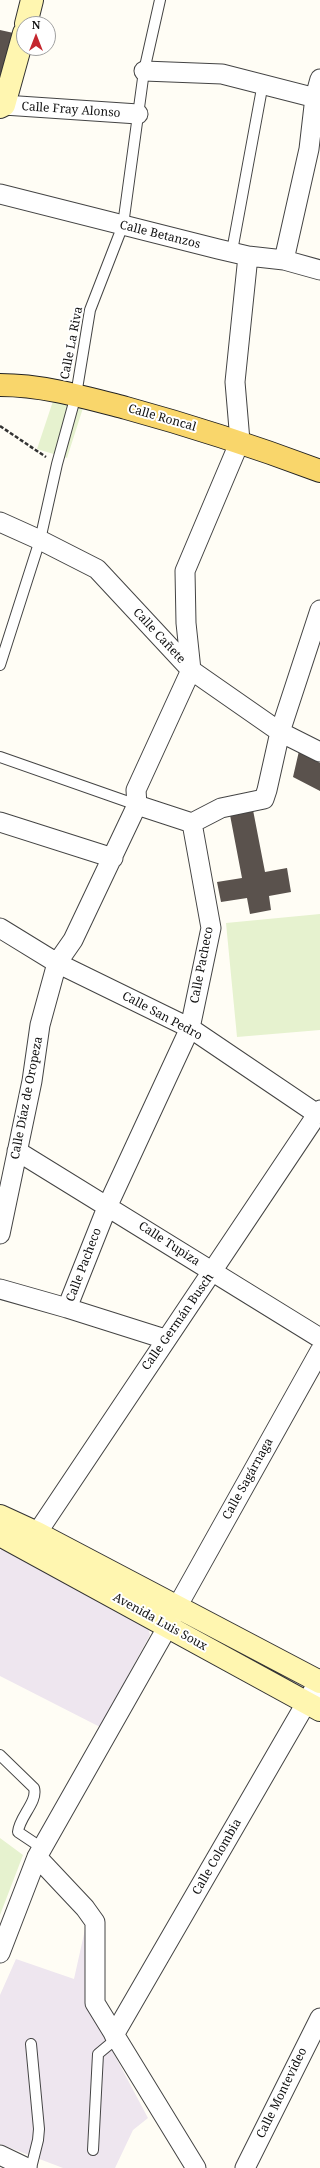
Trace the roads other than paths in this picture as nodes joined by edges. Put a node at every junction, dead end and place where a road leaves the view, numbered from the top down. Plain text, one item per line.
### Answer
1 (32, 0) edge
2 (160, 0) edge
3 (28, 16) edge
4 (18, 56) edge
5 (144, 71) junction
6 (320, 79) edge
7 (263, 83) junction
8 (317, 98) edge
9 (2, 106) edge
10 (138, 114) junction
11 (0, 194) edge
12 (123, 225) junction
13 (240, 254) junction
14 (284, 260) junction
15 (320, 270) edge
16 (0, 385) edge
17 (76, 395) junction
18 (240, 441) junction
19 (320, 471) edge
20 (0, 522) edge
21 (40, 540) junction
22 (320, 610) edge
23 (0, 665) edge
24 (191, 670) junction
25 (280, 732) junction
26 (320, 752) edge
27 (0, 757) edge
28 (136, 805) junction
29 (0, 822) edge
30 (192, 823) junction
31 (112, 858) junction
32 (0, 928) edge
33 (57, 963) junction
34 (190, 1028) junction
35 (319, 1112) edge
36 (17, 1151) junction
37 (108, 1205) junction
38 (0, 1234) edge
39 (212, 1272) junction
40 (0, 1289) edge
41 (67, 1308) junction
42 (320, 1338) edge
43 (165, 1339) junction
44 (320, 1351) edge
45 (0, 1516) edge
46 (37, 1533) junction
47 (0, 1535) edge
48 (173, 1616) junction
49 (320, 1680) edge
50 (313, 1706) edge
51 (0, 1755) edge
52 (39, 1853) junction
53 (0, 1954) edge
54 (320, 2018) edge
55 (115, 2037) junction
56 (31, 2044) dead end
57 (93, 2150) dead end
58 (0, 2155) edge
59 (27, 2168) edge
60 (30, 2168) edge
61 (196, 2168) edge
62 (245, 2168) edge

1 - 3 main road
2 - 5 lane, Calle La Riva
4 - 9 main road
5 - 7 street
5 - 10 lane, Calle La Riva
6 - 8 street
7 - 8 street
7 - 13 lane
8 - 14 street
9 - 10 street, Calle Fray Alonso
10 - 12 lane, Calle La Riva
11 - 12 street, Calle Betanzos
12 - 13 street, Calle Betanzos
12 - 17 lane, Calle La Riva
13 - 14 street, Calle Betanzos
13 - 18 street
14 - 15 street, Calle Betanzos
16 - 17 main road, Calle Roncal
17 - 18 main road, Calle Roncal
17 - 21 lane, Calle La Riva
18 - 19 main road, Calle Roncal
18 - 24 street
20 - 21 street, Calle Cañete
21 - 23 lane, Calle La Riva
21 - 24 street, Calle Cañete
22 - 25 street
24 - 25 street, Calle Cañete
24 - 28 street, Calle Díaz de Oropeza
25 - 26 street, Calle Cañete
25 - 30 street
27 - 28 lane
28 - 30 street
28 - 31 street, Calle Díaz de Oropeza
29 - 31 street
30 - 34 street, Calle Pacheco
31 - 33 street, Calle Díaz de Oropeza
32 - 33 street, Calle San Pedro
33 - 34 street, Calle San Pedro
33 - 36 street, Calle Díaz de Oropeza
34 - 35 street, Calle San Pedro
34 - 37 street, Calle Pacheco
35 - 39 street, Calle Germán Busch
36 - 37 street, Calle Tupiza
36 - 38 street, Calle Díaz de Oropeza
37 - 39 street, Calle Tupiza
37 - 41 street, Calle Pacheco
39 - 42 street, Calle Tupiza
39 - 43 street, Calle Germán Busch
40 - 41 street
41 - 43 street
43 - 46 street, Calle Germán Busch
44 - 48 street, Calle Sagárnaga
45 - 46 main road, Avenida Luis Soux
46 - 48 main road, Avenida Luis Soux
47 - 48 main road, Avenida Luis Soux
48 - 49 main road, Avenida Luis Soux
48 - 50 main road, Avenida Luis Soux
48 - 52 street, Calle Sagárnaga
49 - 50 street, Calle Colombia
50 - 55 street, Calle Colombia
51 - 52 lane
52 - 53 street, Calle Sagárnaga
52 - 55 street
54 - 62 street, Calle Montevideo
55 - 57 lane
55 - 61 street
56 - 60 lane
58 - 59 street

